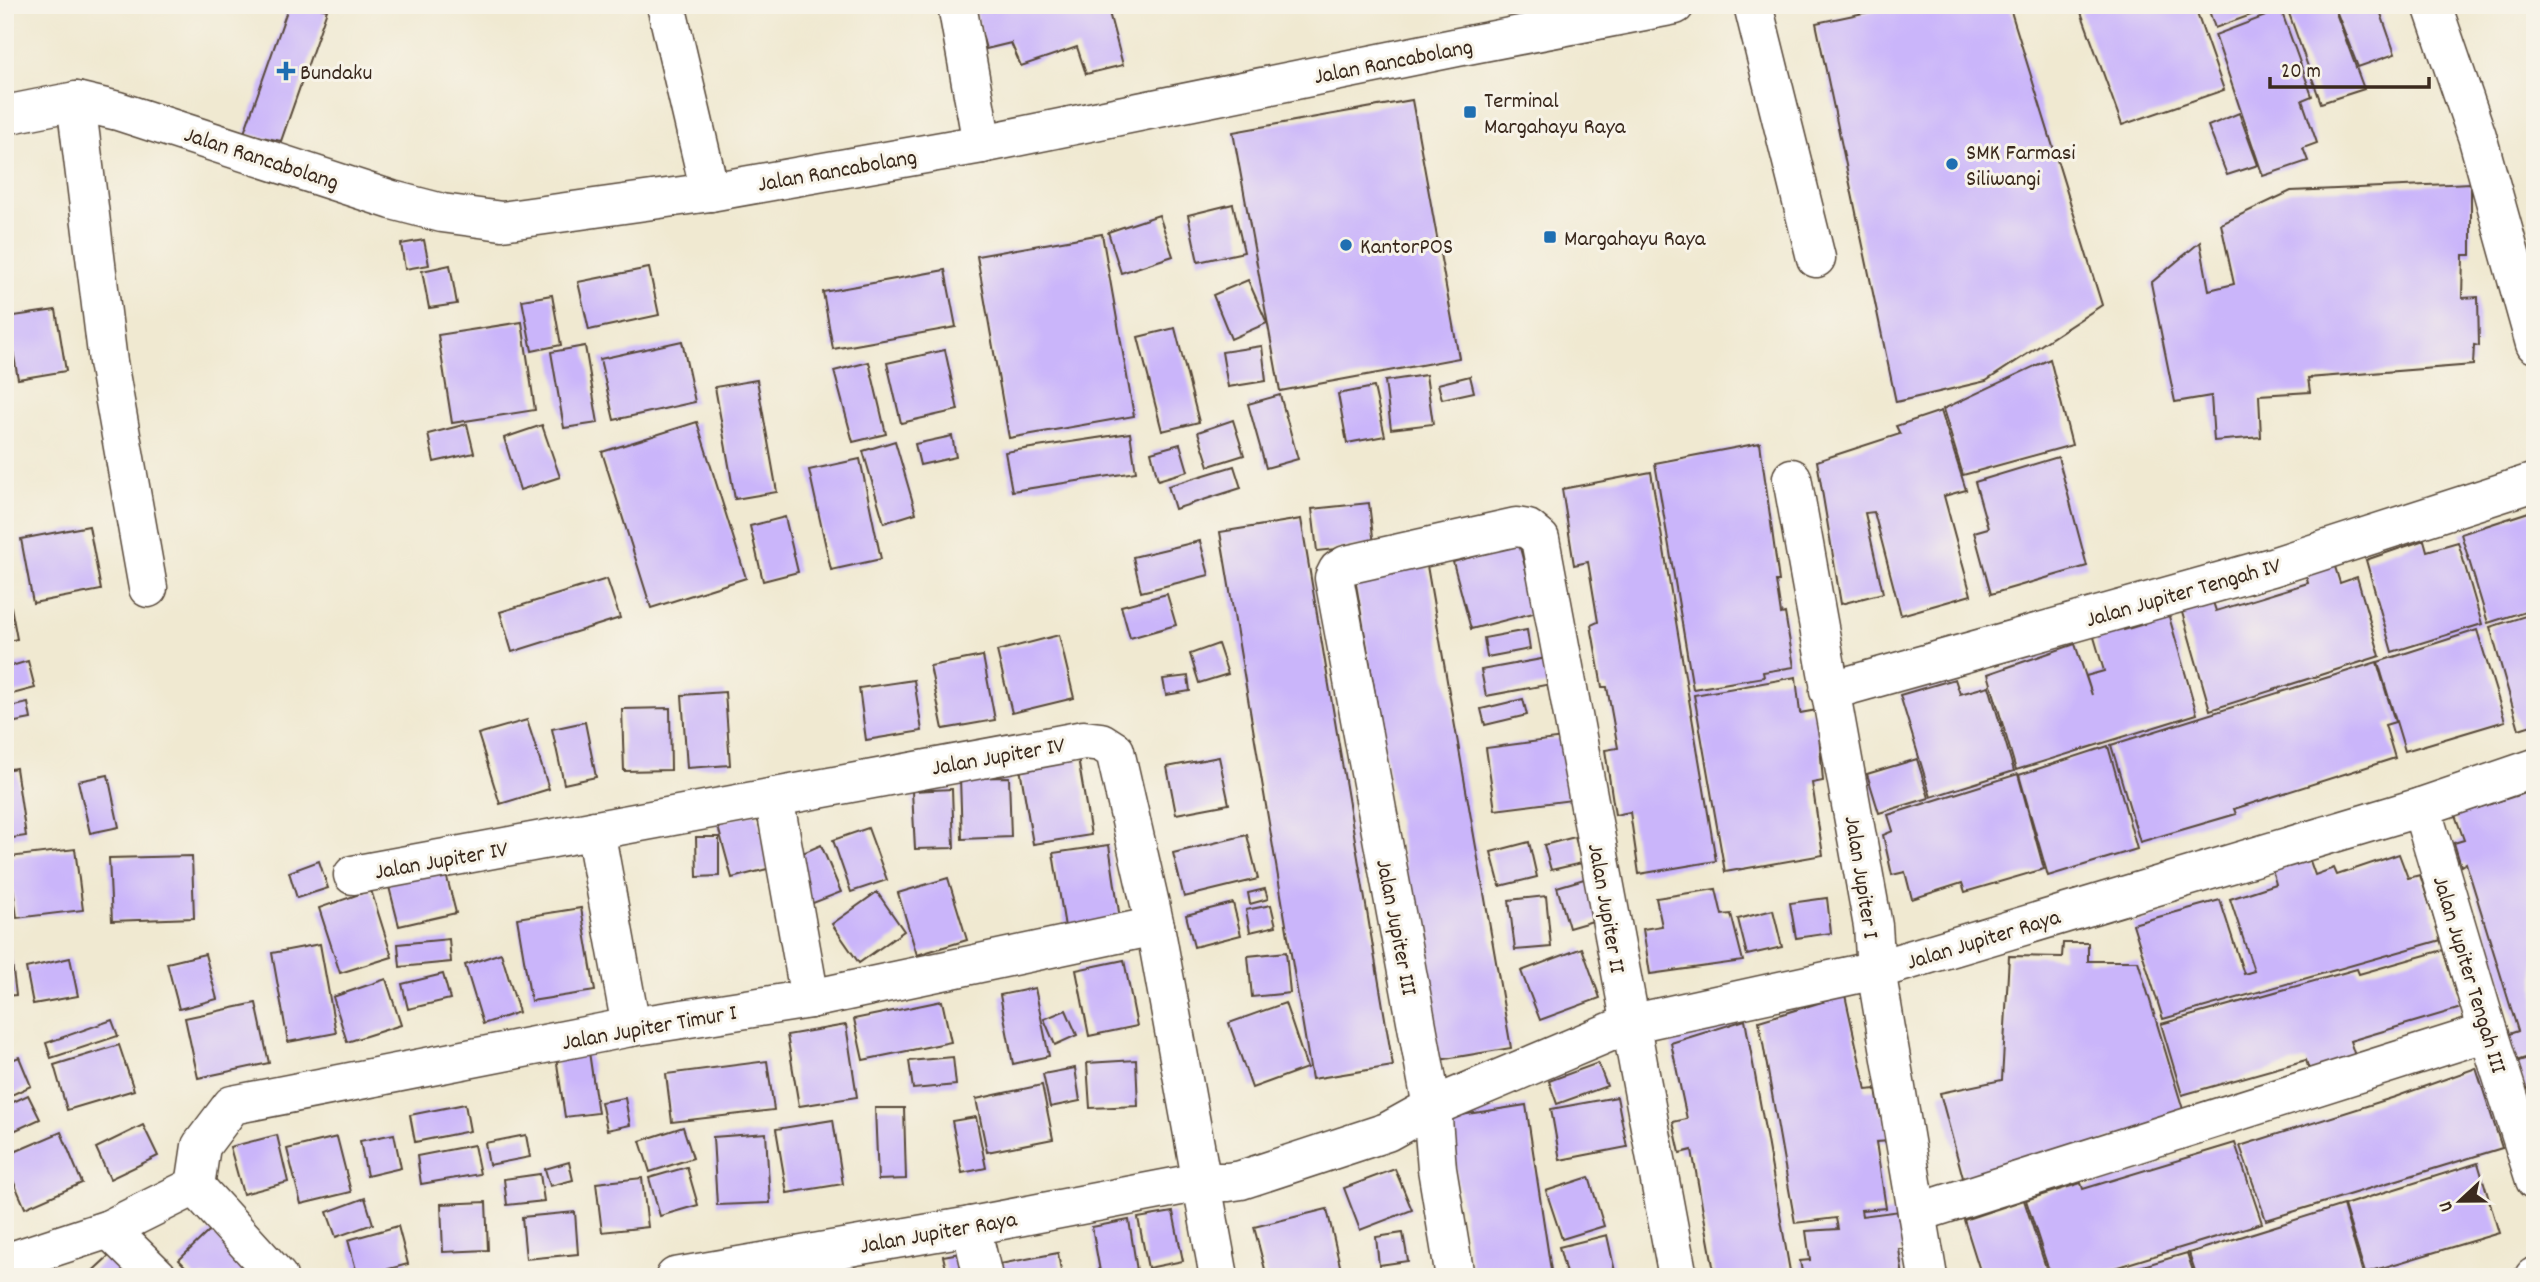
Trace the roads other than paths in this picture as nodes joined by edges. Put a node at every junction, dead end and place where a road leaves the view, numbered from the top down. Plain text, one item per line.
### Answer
1 (666, 5) edge
2 (957, 5) edge
3 (1675, 5) edge
4 (1753, 5) edge
5 (2432, 5) edge
6 (76, 101) junction
7 (5, 115) edge
8 (979, 126) junction
9 (707, 176) junction
10 (1816, 258) dead end
11 (2525, 273) edge
12 (2535, 344) edge
13 (1792, 478) dead end
14 (2535, 482) edge
15 (1540, 539) joint
16 (148, 588) dead end
17 (1829, 691) junction
18 (2535, 768) edge
19 (774, 797) junction
20 (2421, 807) junction
21 (594, 830) junction
22 (353, 875) dead end
23 (1155, 926) junction
24 (1876, 970) junction
25 (810, 999) junction
26 (1629, 1024) junction
27 (632, 1027) junction
28 (2487, 1032) junction
29 (1432, 1107) junction
30 (2535, 1180) edge
31 (1201, 1182) junction
32 (195, 1185) junction
33 (1917, 1213) junction
34 (971, 1226) junction
35 (109, 1229) junction
36 (5, 1263) edge
37 (158, 1277) edge
38 (278, 1277) edge
39 (675, 1277) edge
40 (983, 1277) edge
41 (1219, 1277) edge
42 (1455, 1277) edge
43 (1678, 1277) edge
44 (1928, 1277) edge

1 - 9 street
2 - 8 street
3 - 8 street, Jalan Rancabolang
4 - 10 street
5 - 11 street
6 - 7 street, Jalan Rancabolang
6 - 9 street, Jalan Rancabolang
6 - 16 street
8 - 9 street, Jalan Rancabolang
11 - 12 street
13 - 17 street, Jalan Jupiter I
14 - 17 street, Jalan Jupiter Tengah IV
15 - 26 street, Jalan Jupiter II
15 - 29 street, Jalan Jupiter III
17 - 24 street, Jalan Jupiter I
18 - 20 street, Jalan Jupiter Raya
19 - 21 street, Jalan Jupiter IV
19 - 23 street, Jalan Jupiter IV
19 - 25 street
20 - 24 street, Jalan Jupiter Raya
20 - 28 street, Jalan Jupiter Tengah III
21 - 22 street, Jalan Jupiter IV
21 - 27 street
23 - 25 street, Jalan Jupiter Timur I
23 - 31 street, Jalan Jupiter IV
24 - 26 street, Jalan Jupiter Raya
24 - 33 street, Jalan Jupiter I
25 - 27 street, Jalan Jupiter Timur I
26 - 29 street, Jalan Jupiter Raya
26 - 43 street, Jalan Jupiter II
27 - 32 street, Jalan Jupiter Timur I
28 - 30 street, Jalan Jupiter Tengah III
28 - 33 street
29 - 31 street, Jalan Jupiter Raya
29 - 42 street, Jalan Jupiter III
31 - 34 street, Jalan Jupiter Raya
31 - 41 street, Jalan Jupiter IV
32 - 35 street
32 - 38 street
33 - 44 street, Jalan Jupiter I
34 - 39 street, Jalan Jupiter Raya
34 - 40 street
35 - 36 street
35 - 37 street

